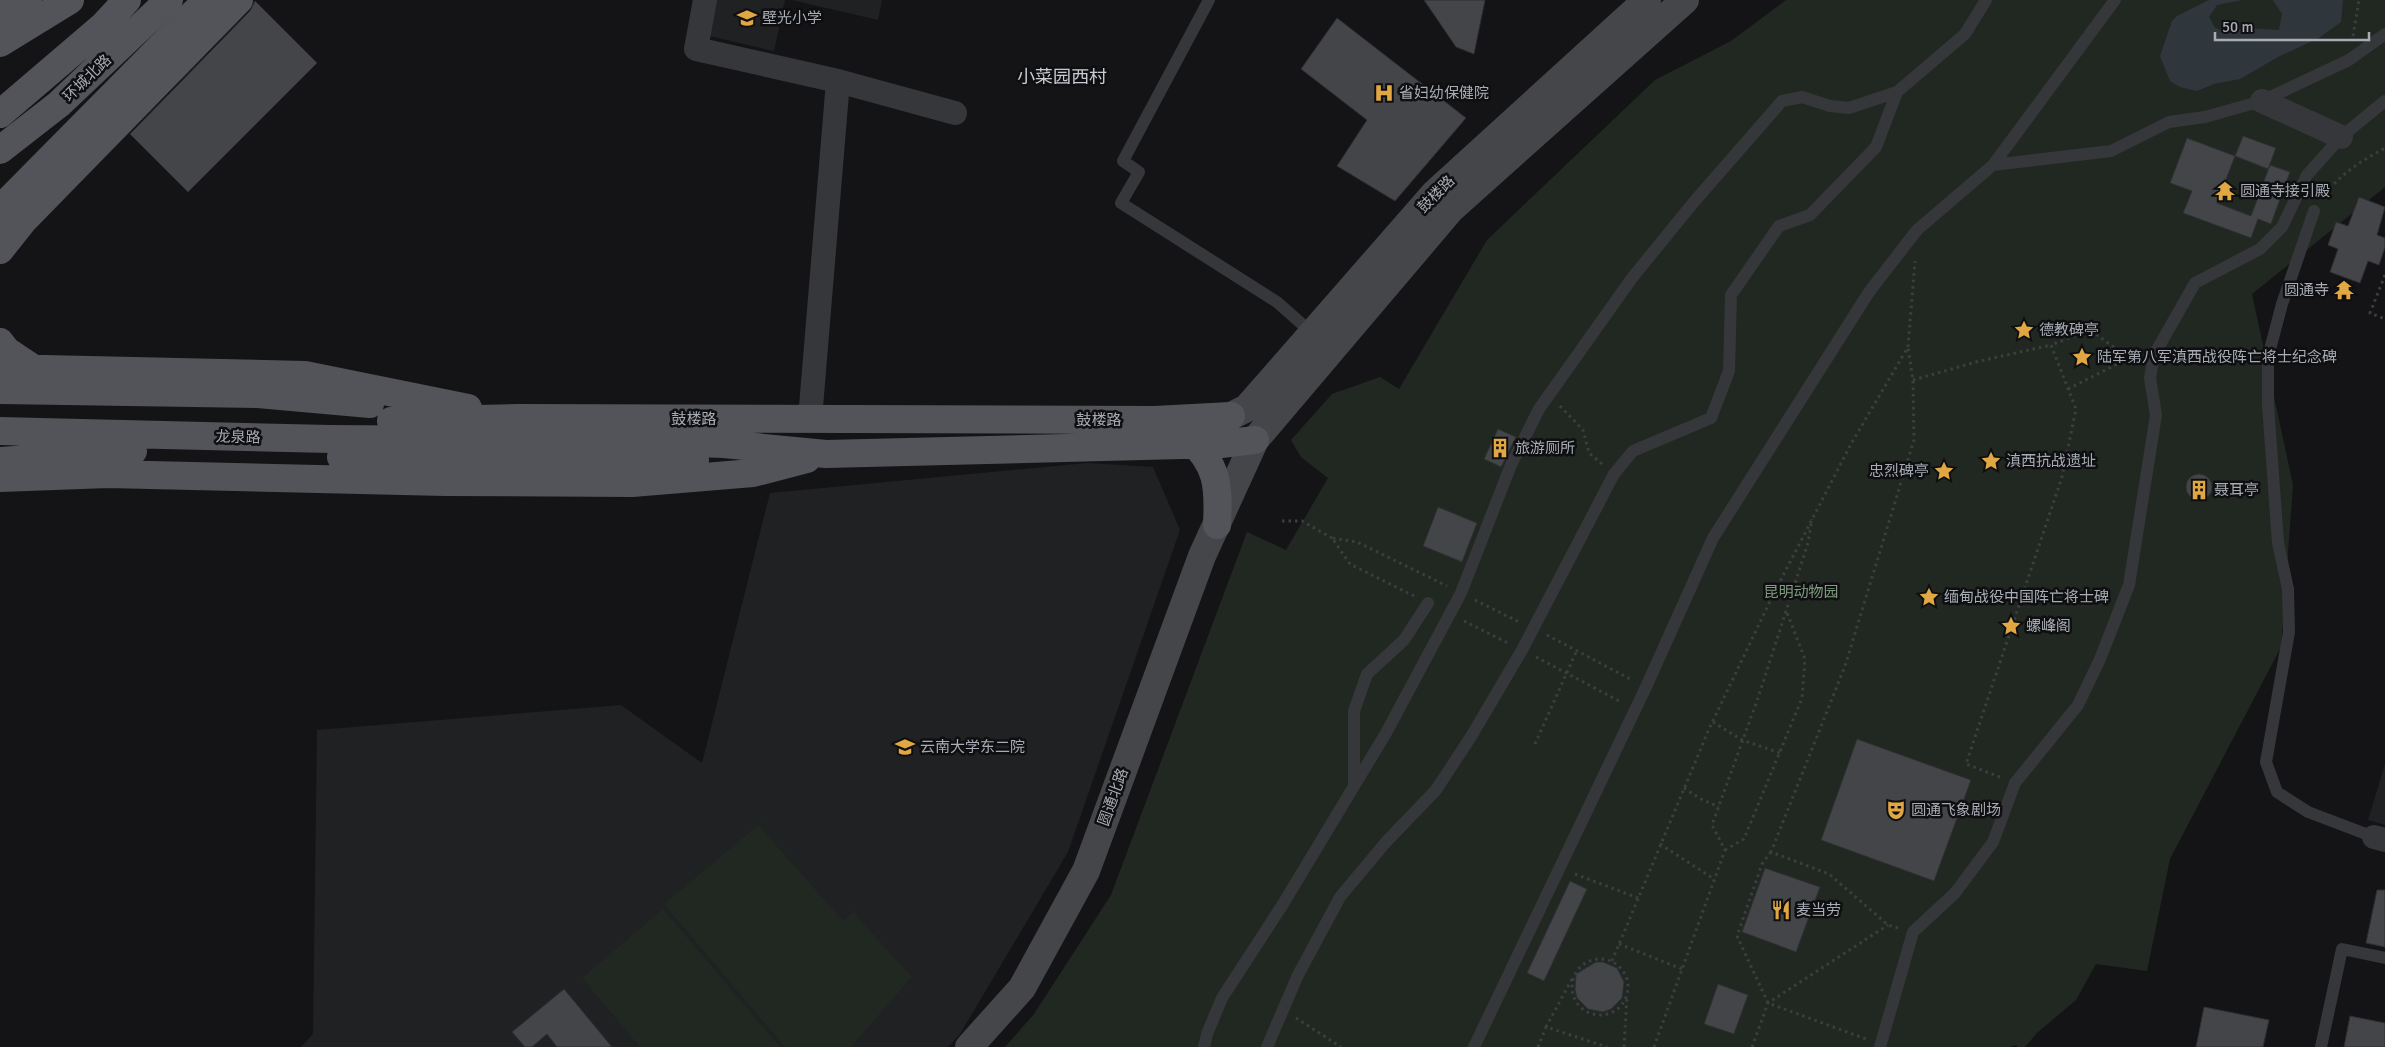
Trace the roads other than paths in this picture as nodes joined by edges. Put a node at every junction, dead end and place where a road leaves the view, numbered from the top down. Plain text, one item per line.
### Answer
1 (28, 0) edge
2 (70, 0) edge
3 (127, 0) edge
4 (169, 0) edge
5 (207, 0) edge
6 (239, 0) edge
7 (705, 0) edge
8 (1210, 0) edge
9 (1647, 0) edge
10 (1685, 0) edge
11 (1986, 0) edge
12 (2115, 0) edge
13 (0, 15) edge
14 (2385, 34) edge
15 (0, 43) edge
16 (838, 81) junction
17 (1897, 92) junction
18 (2262, 101) junction
19 (2385, 101) edge
20 (955, 113) dead end
21 (0, 114) edge
22 (112, 130) junction
23 (2341, 137) junction
24 (0, 150) edge
25 (1993, 165) junction
26 (0, 206) edge
27 (2314, 212) road end
28 (0, 213) edge
29 (0, 250) edge
30 (1312, 333) junction
31 (0, 342) edge
32 (0, 368) edge
33 (34, 370) junction
34 (0, 390) edge
35 (1239, 412) junction
36 (0, 413) edge
37 (378, 413) junction
38 (518, 418) junction
39 (810, 419) junction
40 (1155, 420) junction
41 (0, 431) edge
42 (476, 439) joint
43 (1243, 442) junction
44 (1197, 445) junction
45 (826, 454) junction
46 (0, 461) edge
47 (0, 478) edge
48 (1216, 525) junction
49 (1428, 603) road end
50 (1354, 785) junction
51 (2380, 838) edge
52 (2385, 958) edge
53 (1880, 1046) edge
54 (969, 1047) edge
55 (1204, 1047) edge
56 (1267, 1047) edge
57 (1474, 1047) edge
58 (2320, 1047) edge

1 - 13 main road
2 - 15 main road
3 - 21 main road, 环城北路
4 - 24 main road, 环城北路
5 - 28 main road, bridge
6 - 22 main road
7 - 16 street
8 - 30 lane
9 - 30 main road, 鼓楼路
10 - 43 main road, 鼓楼路
11 - 17 lane
12 - 25 lane
14 - 18 lane
16 - 20 street
16 - 39 street
17 - 50 lane
17 - 56 lane
18 - 23 street
18 - 25 lane
19 - 23 lane
22 - 26 main road
22 - 29 main road
23 - 53 lane
25 - 57 lane
27 - 51 lane
30 - 35 main road, 鼓楼路
31 - 33 main road
32 - 33 main road
33 - 38 main road
34 - 37 main road
35 - 40 main road, 鼓楼路
35 - 43 main road, 圆通北路
36 - 37 main road, 龙泉路
37 - 38 main road
38 - 39 main road, 鼓楼路
39 - 40 main road, 鼓楼路
40 - 44 main road
41 - 42 main road, 龙泉路
42 - 45 main road, 鼓楼路
43 - 44 main road, 鼓楼路
43 - 48 main road, 圆通北路
44 - 45 main road, 鼓楼路
44 - 48 main road
45 - 46 main road
45 - 47 main road
48 - 54 main road, 圆通北路
49 - 50 lane
50 - 55 lane
52 - 58 lane

